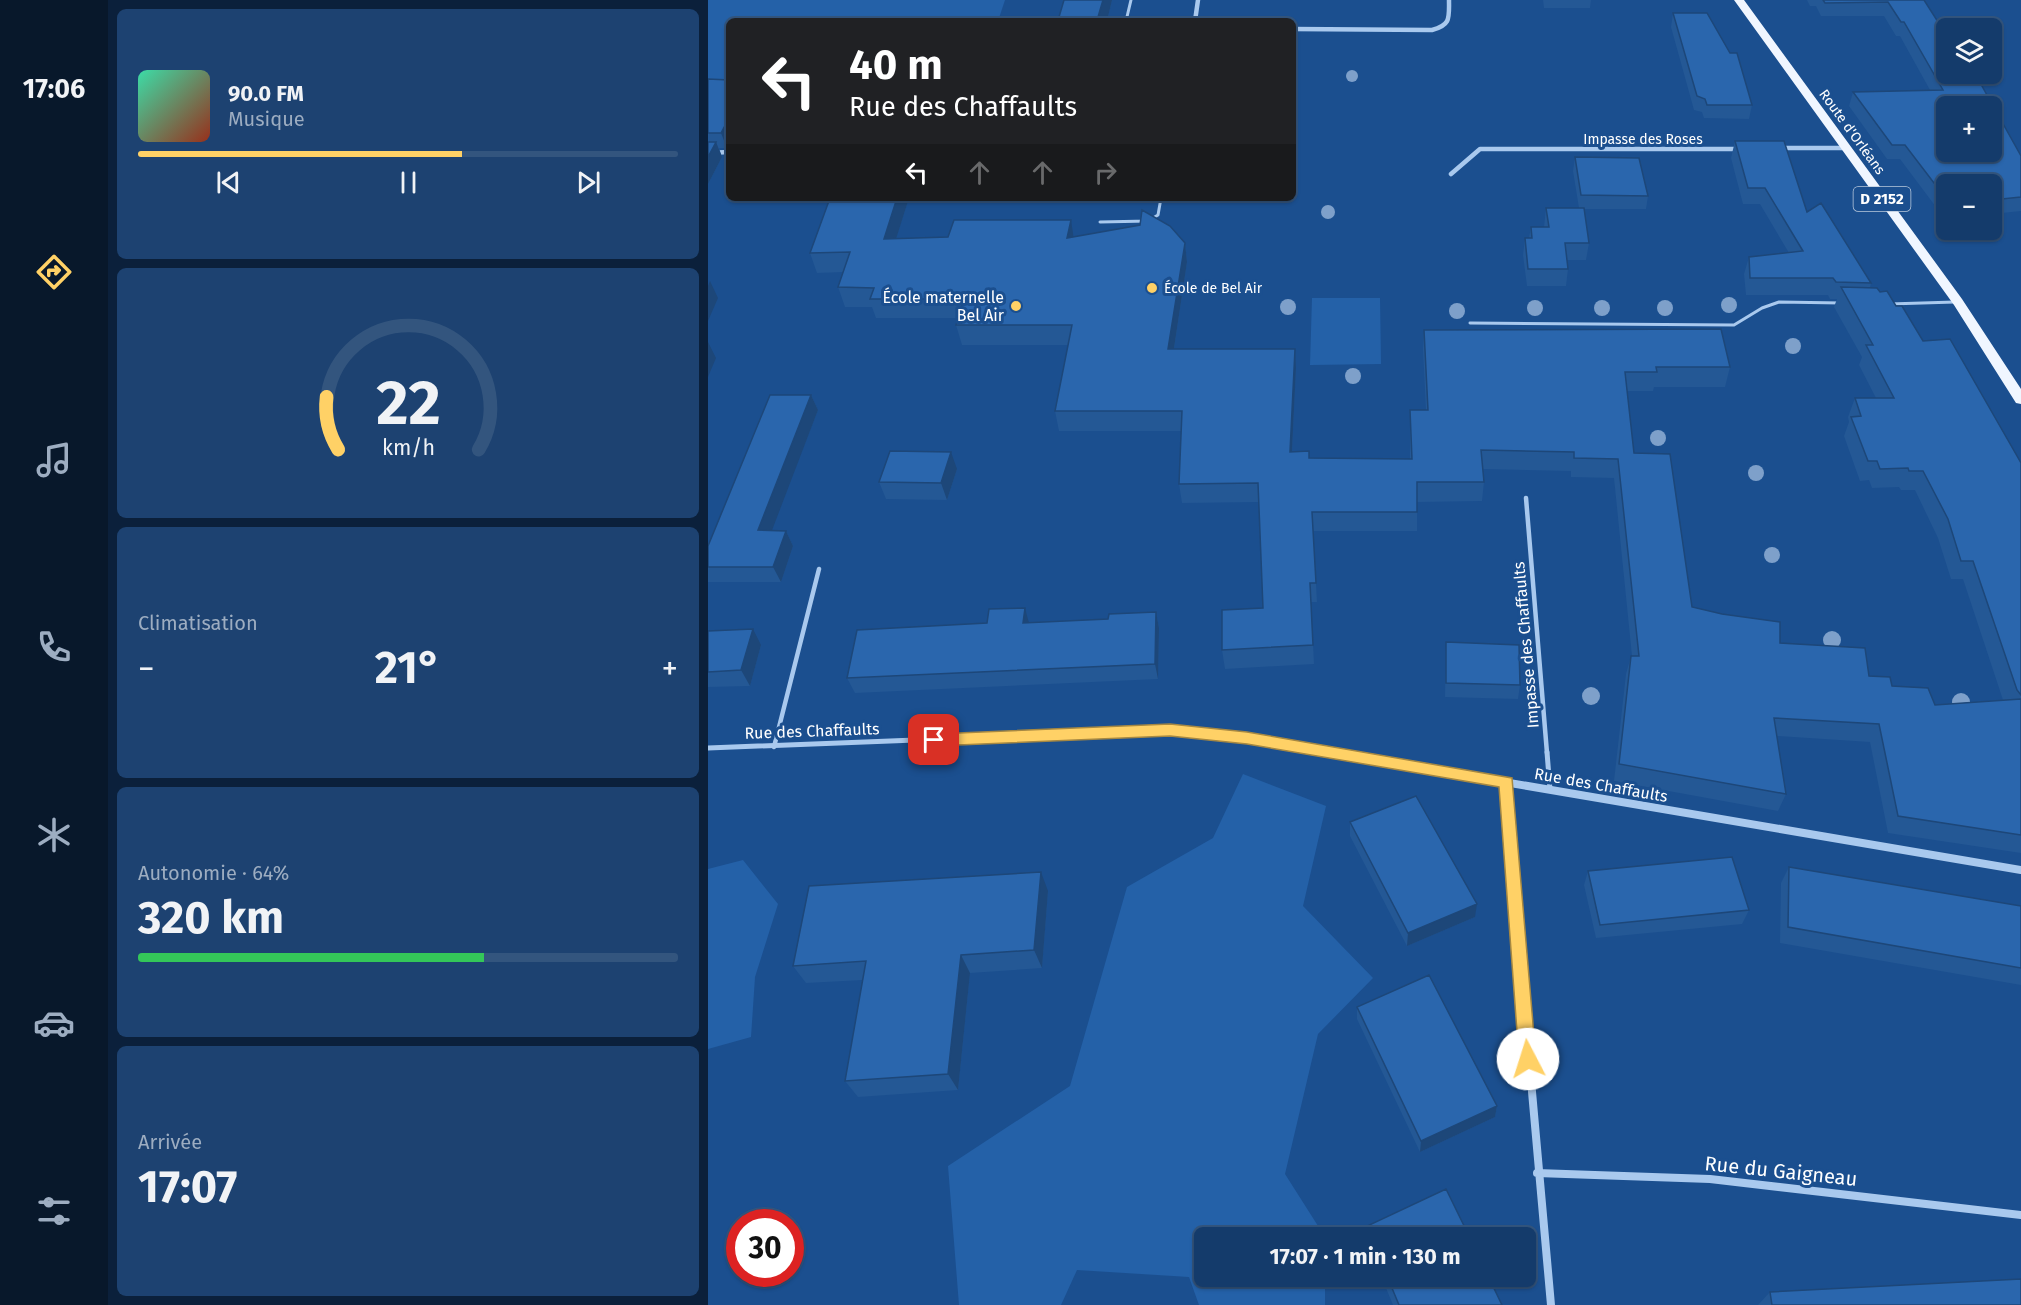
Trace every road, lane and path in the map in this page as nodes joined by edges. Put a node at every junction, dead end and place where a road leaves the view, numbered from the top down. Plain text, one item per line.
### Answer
1 (1131, 0) edge
2 (1198, 0) edge
3 (1449, 0) edge
4 (1739, 0) edge
5 (1127, 18) edge
6 (1195, 18) edge
7 (1296, 28) edge
8 (1770, 148) edge
9 (1845, 148) junction
10 (1747, 149) edge
11 (726, 152) edge
12 (708, 153) edge
13 (1451, 174) dead end
14 (1160, 201) edge
15 (1100, 222) dead end
16 (1958, 302) junction
17 (1848, 303) edge
18 (1883, 304) edge
19 (1470, 323) dead end
20 (2021, 400) edge
21 (1526, 498) dead end
22 (819, 569) dead end
23 (774, 747) junction
24 (708, 748) edge
25 (1507, 782) junction
26 (1550, 790) junction
27 (2021, 870) edge
28 (1538, 1173) junction
29 (2021, 1215) edge
30 (1551, 1305) edge

1 - 5 lane
2 - 6 street
3 - 7 street
4 - 9 main road, Route d'Orléans / D 2152
8 - 9 street
9 - 16 main road, Route d'Orléans / D 2152
10 - 13 street, Impasse des Roses
11 - 12 street
14 - 15 lane
16 - 18 lane
16 - 20 main road, Route d'Orléans / D 2152
17 - 19 lane
21 - 26 lane, Impasse des Chaffaults
22 - 23 lane
23 - 24 street, Rue des Chaffaults
23 - 25 street, Rue des Chaffaults
25 - 26 street, Rue des Chaffaults
25 - 28 street
26 - 27 street, Rue des Chaffaults
28 - 29 street, Rue du Gaigneau
28 - 30 street

